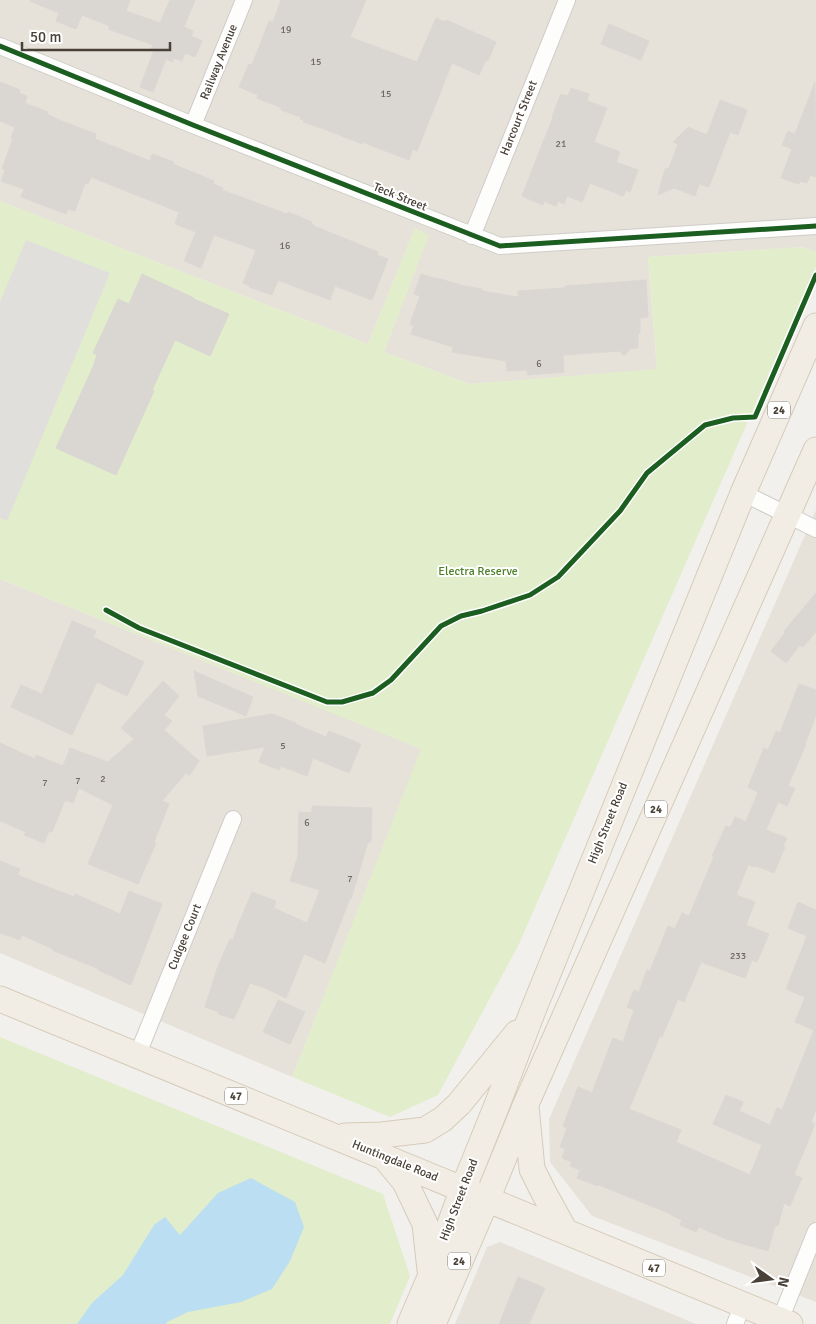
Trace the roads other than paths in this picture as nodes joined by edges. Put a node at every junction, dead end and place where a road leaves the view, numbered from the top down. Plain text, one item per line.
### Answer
1 (244, 0) edge
2 (567, 0) edge
3 (0, 46) edge
4 (193, 125) junction
5 (816, 226) edge
6 (472, 236) junction
7 (816, 326) edge
8 (816, 450) edge
9 (743, 493) junction
10 (788, 515) junction
11 (816, 529) edge
12 (233, 818) dead end
13 (0, 999) edge
14 (532, 1012) junction
15 (137, 1056) junction
16 (526, 1104) junction
17 (334, 1136) junction
18 (384, 1156) junction
19 (463, 1189) junction
20 (487, 1199) junction
21 (565, 1231) junction
22 (816, 1231) edge
23 (431, 1274) junction
24 (739, 1314) edge
25 (785, 1322) edge
26 (410, 1324) edge
27 (433, 1324) edge

1 - 4 street, Railway Avenue
2 - 6 street, Harcourt Street
3 - 4 street, Teck Street
4 - 6 street, Teck Street
5 - 6 street, Teck Street
7 - 9 main road, High Street Road / 24
8 - 10 main road, High Street Road / 24
9 - 10 street
9 - 14 main road, High Street Road / 24
10 - 11 street
10 - 16 main road, High Street Road / 24
12 - 15 street, Cudgee Court
13 - 15 main road, Huntingdale Road / 47
14 - 17 main road
14 - 19 main road, High Street Road / 24
15 - 17 main road, Huntingdale Road / 47
16 - 20 main road, High Street Road / 24
16 - 21 main road
17 - 18 main road, Huntingdale Road / 47
18 - 19 main road, Huntingdale Road / 47
18 - 23 main road
19 - 20 main road, Huntingdale Road / 47
19 - 23 main road, High Street Road / 24
20 - 21 main road, Huntingdale Road / 47
20 - 27 main road, High Street Road / 24
21 - 24 main road, Huntingdale Road / 47
22 - 25 street
23 - 26 main road, High Street Road / 24
24 - 25 main road, Huntingdale Road / 47

